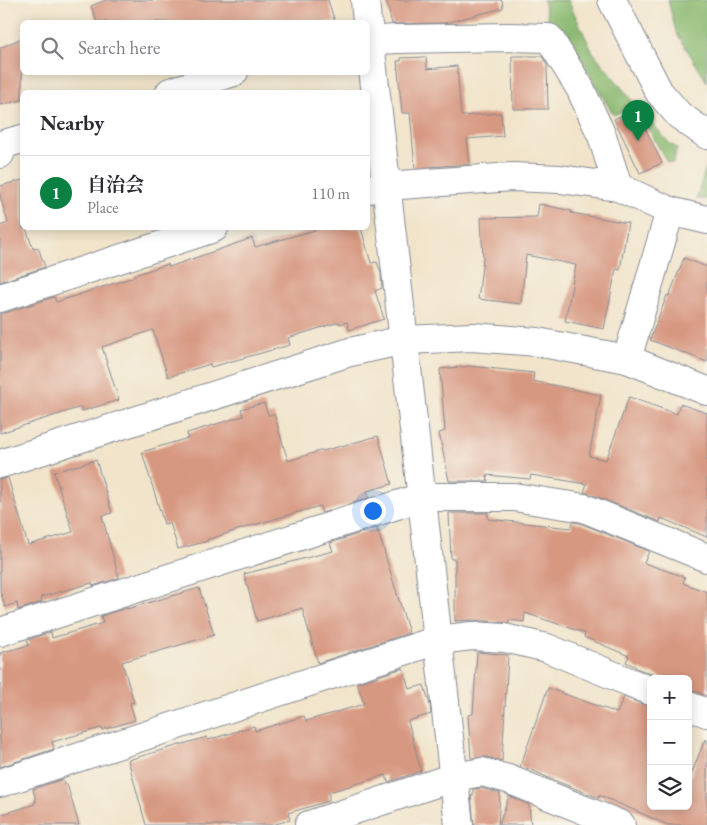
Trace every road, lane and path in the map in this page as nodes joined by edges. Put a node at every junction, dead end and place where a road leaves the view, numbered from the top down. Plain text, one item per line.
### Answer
1 (365, 0) edge
2 (612, 0) edge
3 (367, 20) edge
4 (370, 32) edge
5 (370, 67) edge
6 (224, 75) edge
7 (176, 90) edge
8 (707, 135) edge
9 (20, 140) edge
10 (0, 154) edge
11 (618, 187) junction
12 (377, 188) edge
13 (670, 211) junction
14 (707, 220) edge
15 (208, 230) edge
16 (0, 298) edge
17 (404, 340) junction
18 (627, 358) junction
19 (707, 391) edge
20 (0, 464) edge
21 (422, 497) junction
22 (707, 558) edge
23 (0, 632) edge
24 (438, 640) junction
25 (647, 689) edge
26 (692, 707) edge
27 (707, 713) edge
28 (454, 777) junction
29 (0, 783) edge
30 (309, 825) edge
31 (460, 825) edge
32 (621, 825) edge

1 - 3 street
2 - 8 street
4 - 11 street
5 - 12 street
6 - 7 street
9 - 10 street
11 - 12 street
11 - 13 street
12 - 17 street
13 - 14 street
13 - 18 street
15 - 16 street
17 - 18 street
17 - 20 street
17 - 21 street
18 - 19 street
21 - 22 street
21 - 23 street
21 - 24 street
24 - 25 street
24 - 28 street
24 - 29 street
26 - 27 street
28 - 30 street
28 - 31 street
28 - 32 street

